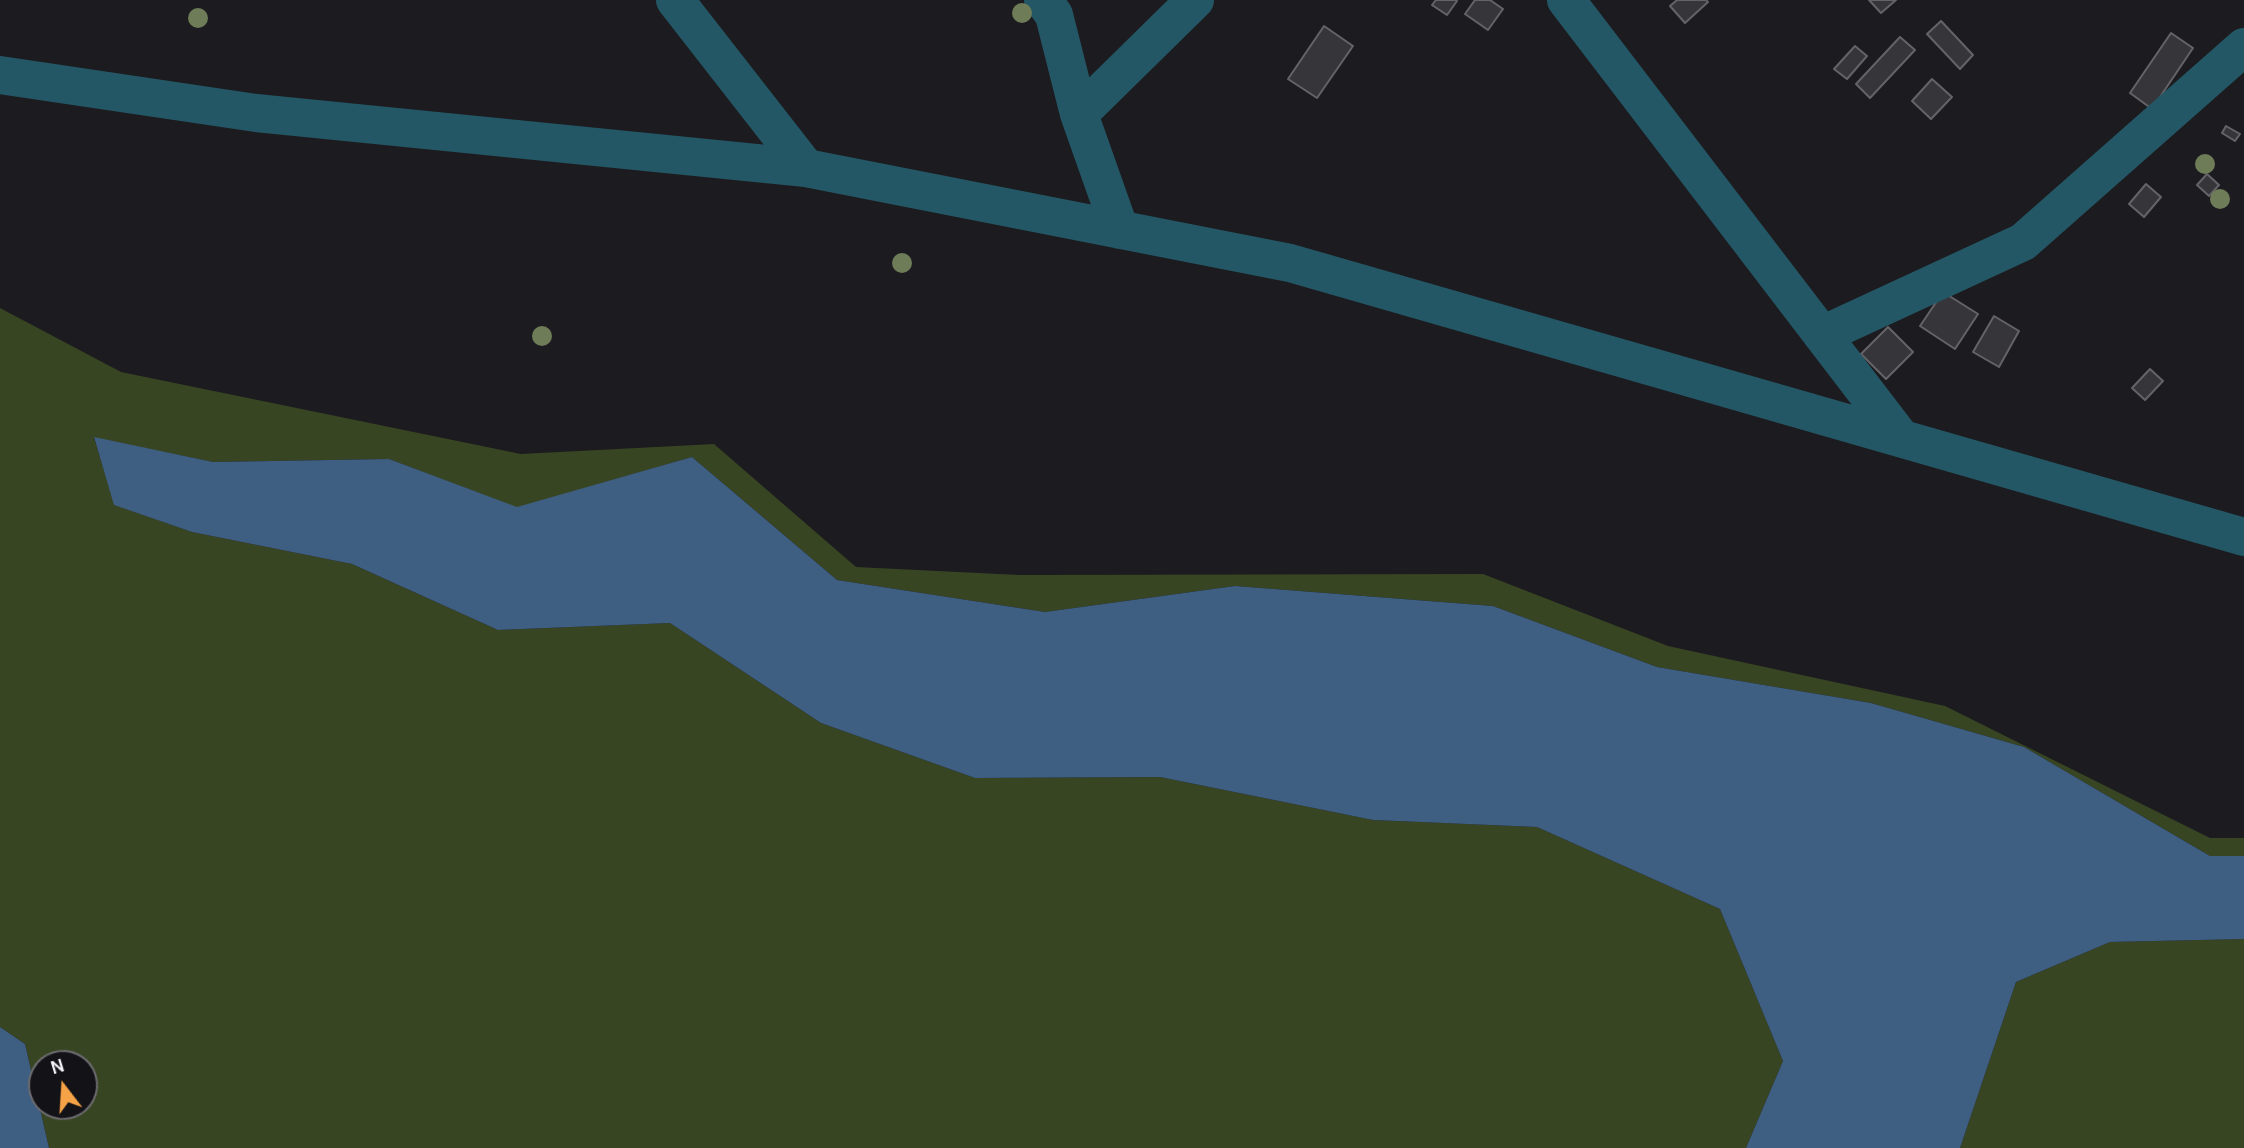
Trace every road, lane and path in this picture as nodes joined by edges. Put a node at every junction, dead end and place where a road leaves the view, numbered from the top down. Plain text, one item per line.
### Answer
1 (675, 0) edge
2 (1043, 0) edge
3 (1195, 0) edge
4 (1566, 0) edge
5 (2244, 47) edge
6 (0, 75) edge
7 (1079, 114) junction
8 (806, 168) junction
9 (1120, 229) junction
10 (1822, 335) junction
11 (1901, 438) junction
12 (2244, 537) edge

1 - 8 street
2 - 7 street
3 - 7 street
4 - 10 street
5 - 10 street
6 - 8 street
7 - 9 street
8 - 9 street
9 - 11 street
10 - 11 street
11 - 12 street

